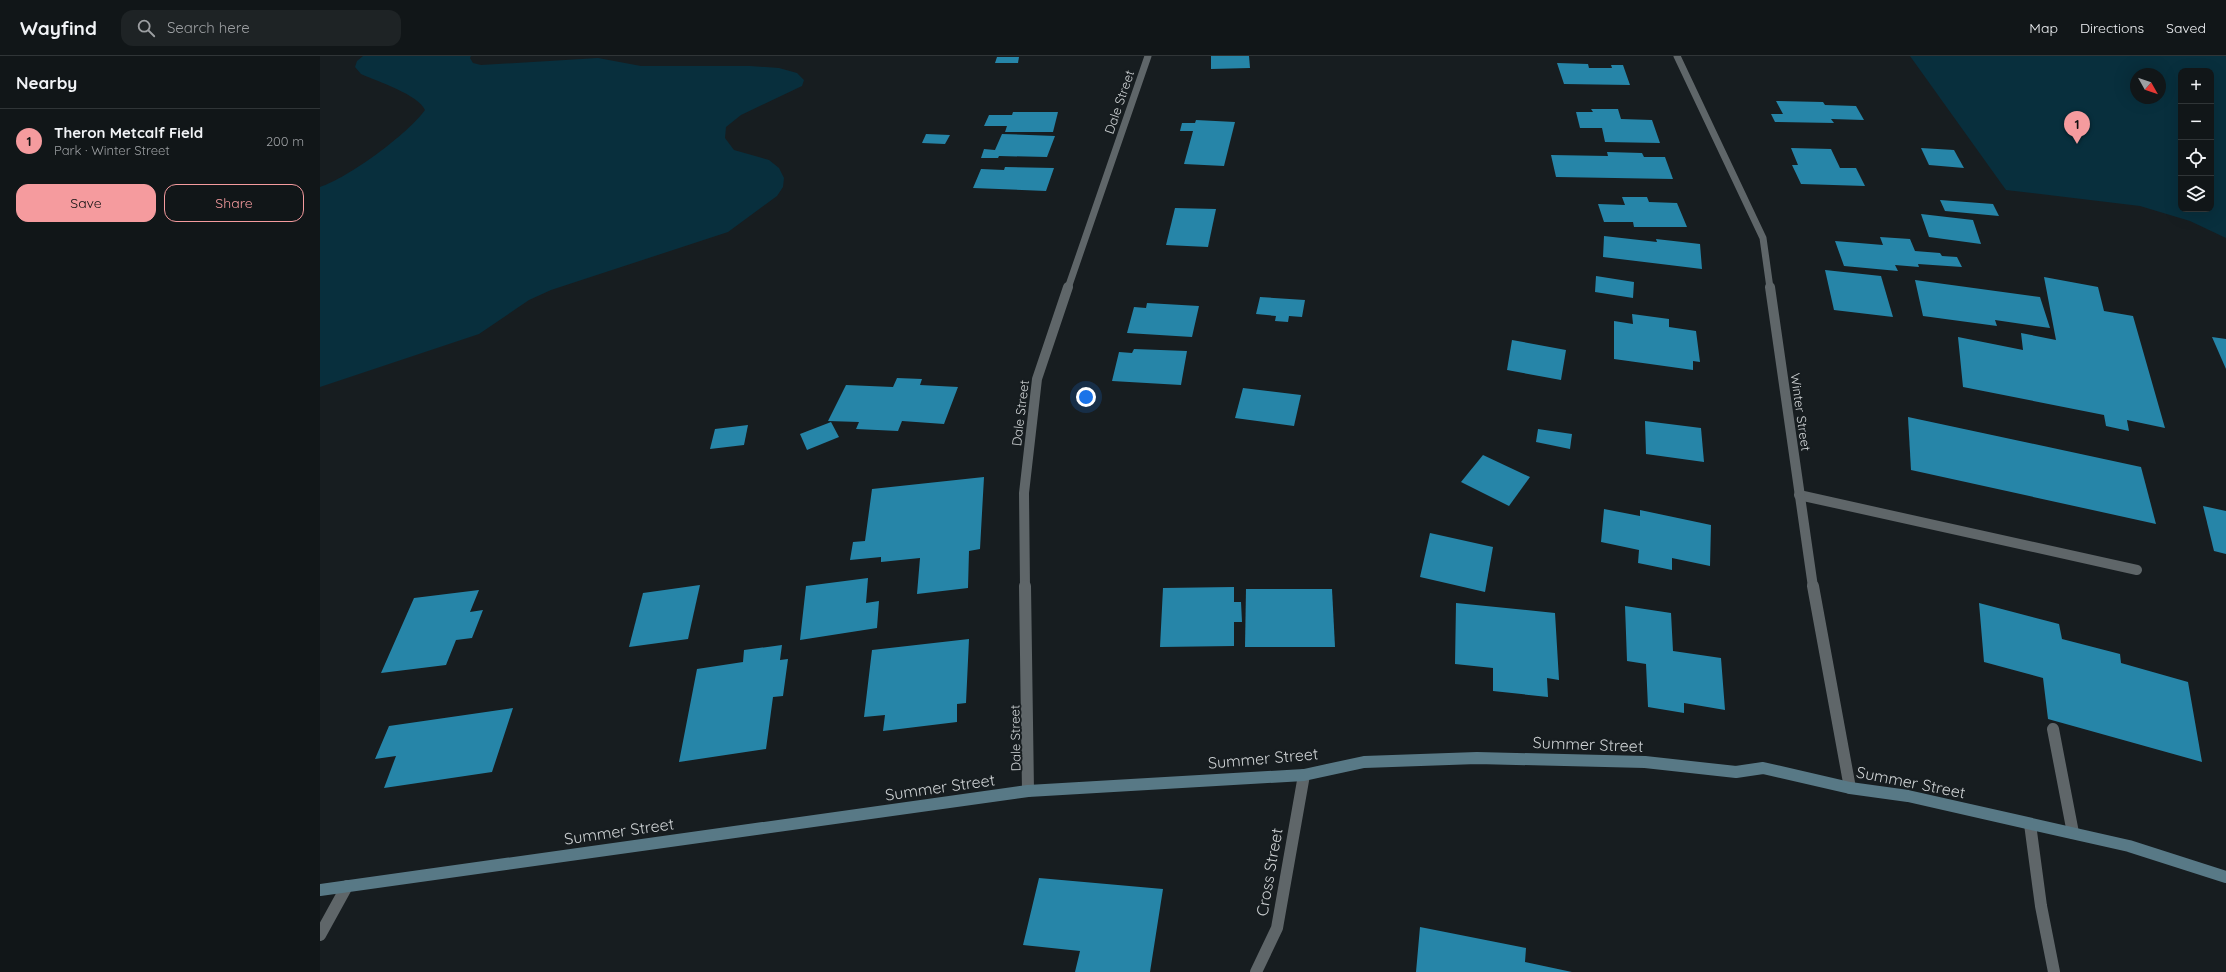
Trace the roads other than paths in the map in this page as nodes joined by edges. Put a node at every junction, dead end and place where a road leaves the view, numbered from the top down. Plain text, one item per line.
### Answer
1 (1148, 56) edge
2 (1677, 56) edge
3 (1799, 495) junction
4 (2137, 570) dead end
5 (2053, 729) dead end
6 (1304, 774) junction
7 (1850, 788) junction
8 (1028, 791) junction
9 (2030, 824) junction
10 (2073, 834) junction
11 (2226, 876) edge
12 (347, 886) junction
13 (320, 890) edge
14 (320, 935) edge
15 (1256, 972) edge
16 (2054, 972) edge

1 - 8 street, Dale Street
2 - 3 street, Winter Street
3 - 4 street
3 - 7 street, Winter Street
5 - 10 street
6 - 7 main road, Summer Street
6 - 8 main road, Summer Street
6 - 15 street, Cross Street
7 - 9 main road, Summer Street
8 - 12 main road, Summer Street
9 - 10 main road, Summer Street
9 - 16 street
10 - 11 main road, Summer Street
12 - 13 main road, Summer Street
12 - 14 street

